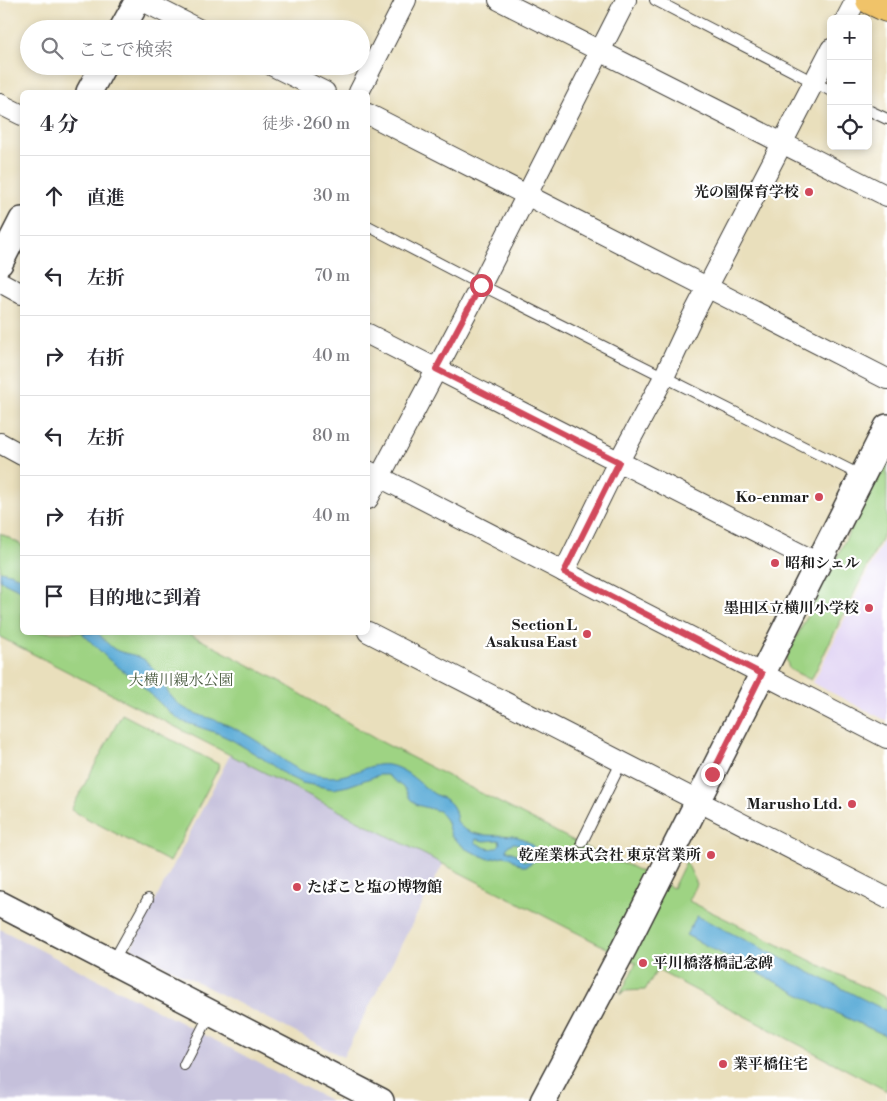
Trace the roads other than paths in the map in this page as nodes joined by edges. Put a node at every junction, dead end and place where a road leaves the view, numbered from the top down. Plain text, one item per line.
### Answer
1 (139, 0) edge
2 (406, 0) edge
3 (499, 0) edge
4 (626, 0) edge
5 (655, 0) edge
6 (856, 0) edge
7 (870, 0) edge
8 (887, 8) edge
9 (848, 15) edge
10 (127, 20) edge
11 (180, 20) edge
12 (600, 52) junction
13 (828, 60) edge
14 (370, 70) edge
15 (99, 75) edge
16 (290, 75) edge
17 (368, 75) edge
18 (822, 86) edge
19 (93, 90) edge
20 (321, 90) edge
21 (360, 90) edge
22 (0, 104) edge
23 (872, 112) edge
24 (20, 114) edge
25 (370, 115) edge
26 (887, 120) edge
27 (782, 143) junction
28 (526, 195) junction
29 (887, 196) edge
30 (20, 224) edge
31 (370, 227) edge
32 (0, 263) edge
33 (0, 282) edge
34 (481, 285) junction
35 (707, 288) junction
36 (20, 293) edge
37 (370, 335) edge
38 (436, 369) junction
39 (664, 377) junction
40 (887, 379) edge
41 (887, 427) edge
42 (0, 443) edge
43 (20, 454) edge
44 (619, 462) junction
45 (373, 474) edge
46 (862, 476) junction
47 (370, 489) edge
48 (818, 563) junction
49 (564, 572) junction
50 (370, 633) edge
51 (762, 674) junction
52 (887, 738) edge
53 (621, 763) junction
54 (698, 800) junction
55 (582, 842) dead end
56 (887, 898) edge
57 (148, 899) dead end
58 (0, 904) edge
59 (113, 962) junction
60 (211, 1012) junction
61 (184, 1065) dead end
62 (381, 1101) edge
63 (543, 1101) edge

1 - 10 street
1 - 11 street
2 - 14 street
3 - 12 street
4 - 12 street
5 - 18 lane
6 - 9 street
7 - 8 main road
12 - 27 street
12 - 28 street
13 - 18 street
15 - 19 street
16 - 20 street
17 - 21 street
18 - 27 street
22 - 24 street
23 - 26 lane
25 - 28 street
27 - 29 street
27 - 35 street
28 - 34 street
28 - 35 street
30 - 32 street
31 - 34 lane
33 - 36 street
34 - 38 street
34 - 39 lane
35 - 39 street
35 - 40 street
37 - 38 street
38 - 44 street
38 - 45 street
39 - 44 street
39 - 46 lane
41 - 46 street
42 - 43 street
44 - 48 street
44 - 49 street
45 - 47 street
45 - 49 street
46 - 48 street
48 - 51 street
49 - 51 street
50 - 53 street
51 - 52 street
51 - 54 street
53 - 54 street
53 - 55 lane
54 - 56 street
54 - 63 street
57 - 59 lane
58 - 59 street
59 - 60 street
60 - 61 lane
60 - 62 street

